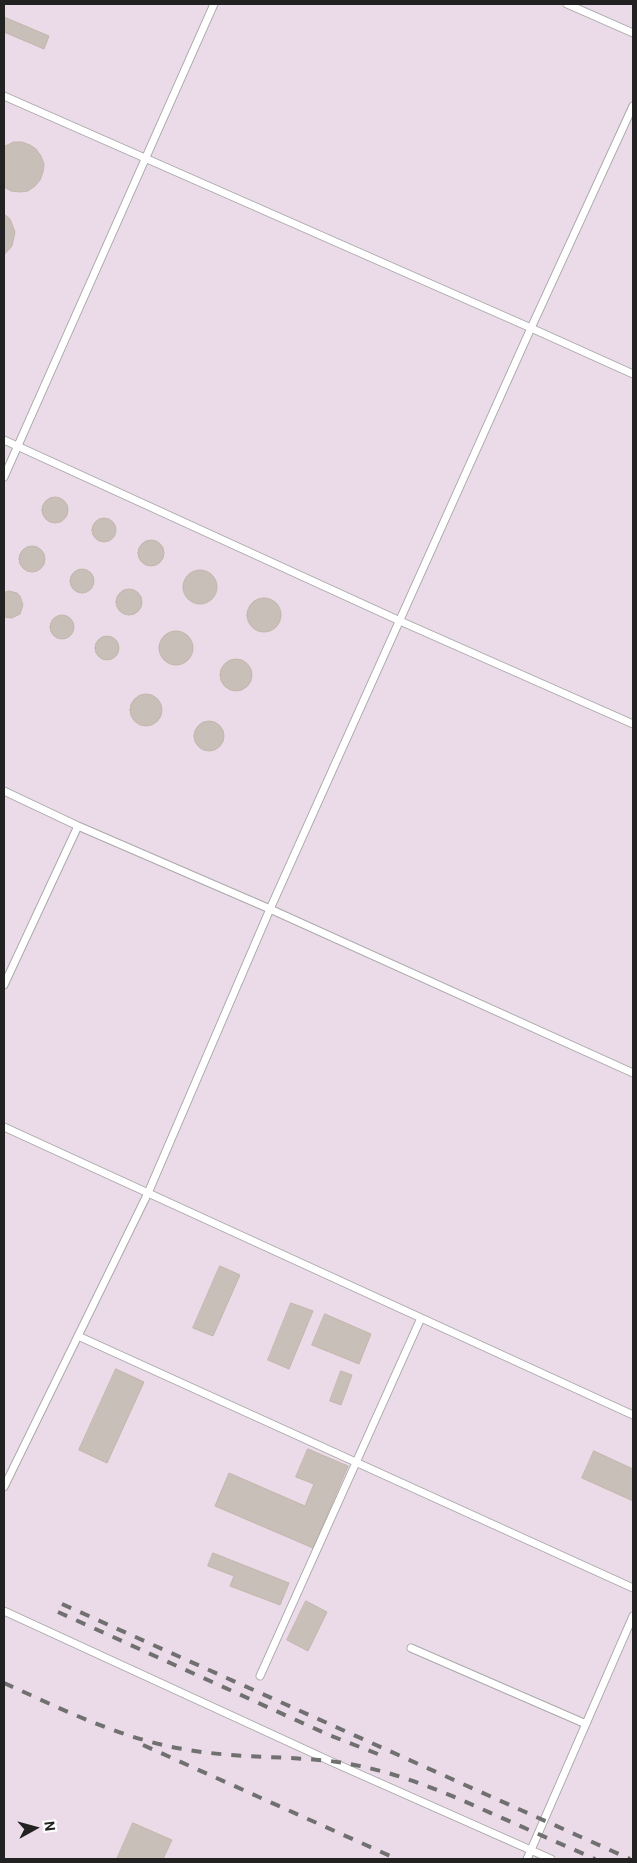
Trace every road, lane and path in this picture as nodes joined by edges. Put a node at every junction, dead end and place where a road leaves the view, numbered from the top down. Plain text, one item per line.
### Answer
1 (214, 4) edge
2 (567, 4) edge
3 (633, 33) edge
4 (4, 96) edge
5 (633, 106) edge
6 (145, 157) junction
7 (531, 328) junction
8 (633, 374) edge
9 (4, 440) edge
10 (17, 446) junction
11 (4, 477) edge
12 (400, 621) junction
13 (633, 724) edge
14 (4, 790) edge
15 (78, 826) junction
16 (270, 909) junction
17 (4, 985) edge
18 (633, 1073) edge
19 (4, 1126) edge
20 (148, 1193) junction
21 (421, 1318) junction
22 (78, 1336) junction
23 (633, 1415) edge
24 (356, 1462) junction
25 (4, 1487) edge
26 (633, 1588) edge
27 (4, 1611) edge
28 (633, 1616) edge
29 (411, 1648) dead end
30 (260, 1676) dead end
31 (586, 1724) junction
32 (531, 1850) junction
33 (526, 1859) edge
34 (551, 1859) edge

1 - 6 lane
2 - 3 lane
4 - 6 lane
5 - 7 lane
6 - 7 lane
6 - 10 lane
7 - 8 lane
7 - 12 lane
9 - 10 lane
10 - 11 lane
10 - 12 lane
12 - 13 lane
12 - 16 lane
14 - 15 lane
15 - 16 lane
15 - 17 lane
16 - 18 lane
16 - 20 lane
19 - 20 lane
20 - 21 lane
20 - 22 lane
21 - 23 lane
21 - 24 lane
22 - 24 lane
22 - 25 lane
24 - 26 lane
24 - 30 lane
27 - 32 lane
28 - 31 lane
29 - 31 lane
31 - 32 lane
32 - 33 lane
32 - 34 lane

